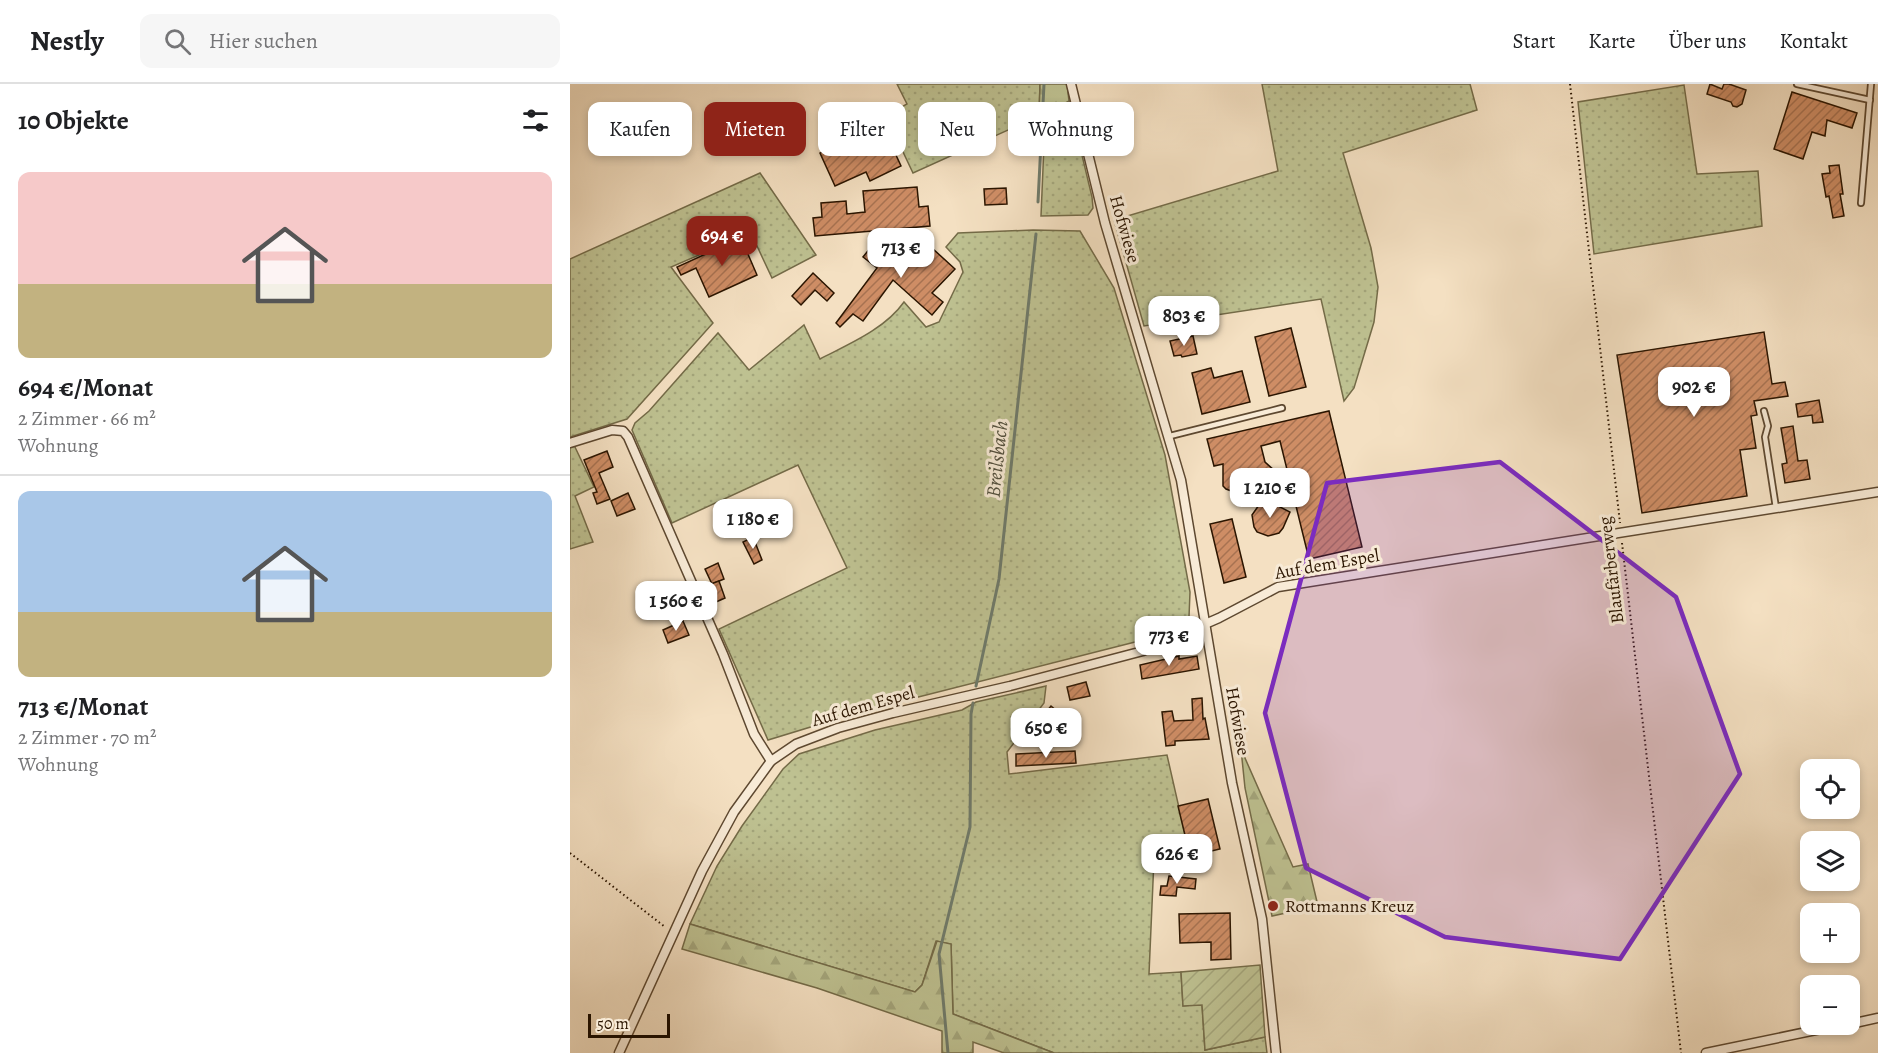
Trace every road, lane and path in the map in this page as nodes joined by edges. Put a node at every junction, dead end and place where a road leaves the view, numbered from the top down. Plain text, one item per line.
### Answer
1 (1071, 84) edge
2 (1570, 84) edge
3 (1797, 84) edge
4 (1871, 84) edge
5 (1870, 100) junction
6 (1861, 203) dead end
7 (1282, 408) dead end
8 (1764, 411) dead end
9 (1170, 436) junction
10 (570, 443) edge
11 (1878, 492) edge
12 (1776, 508) junction
13 (1621, 532) junction
14 (1205, 624) junction
15 (771, 761) junction
16 (570, 853) edge
17 (673, 932) junction
18 (1878, 1018) edge
19 (1860, 1021) edge
20 (1800, 1034) edge
21 (619, 1053) edge
22 (1276, 1053) edge
23 (1681, 1053) edge
24 (1706, 1053) edge

1 - 9 street, Hofwiese
2 - 13 path, Blaufärberweg
3 - 5 lane
4 - 5 lane
5 - 6 lane
7 - 9 lane
8 - 12 lane
9 - 14 street, Hofwiese
10 - 15 street
11 - 12 street, Auf dem Espel
12 - 13 street, Auf dem Espel
13 - 14 street, Auf dem Espel
13 - 23 path, Blaufärberweg
14 - 15 street, Auf dem Espel
14 - 22 street, Hofwiese
15 - 17 street, Auf dem Espel
16 - 17 path
17 - 21 street, Auf dem Espel
18 - 19 street
20 - 24 street

